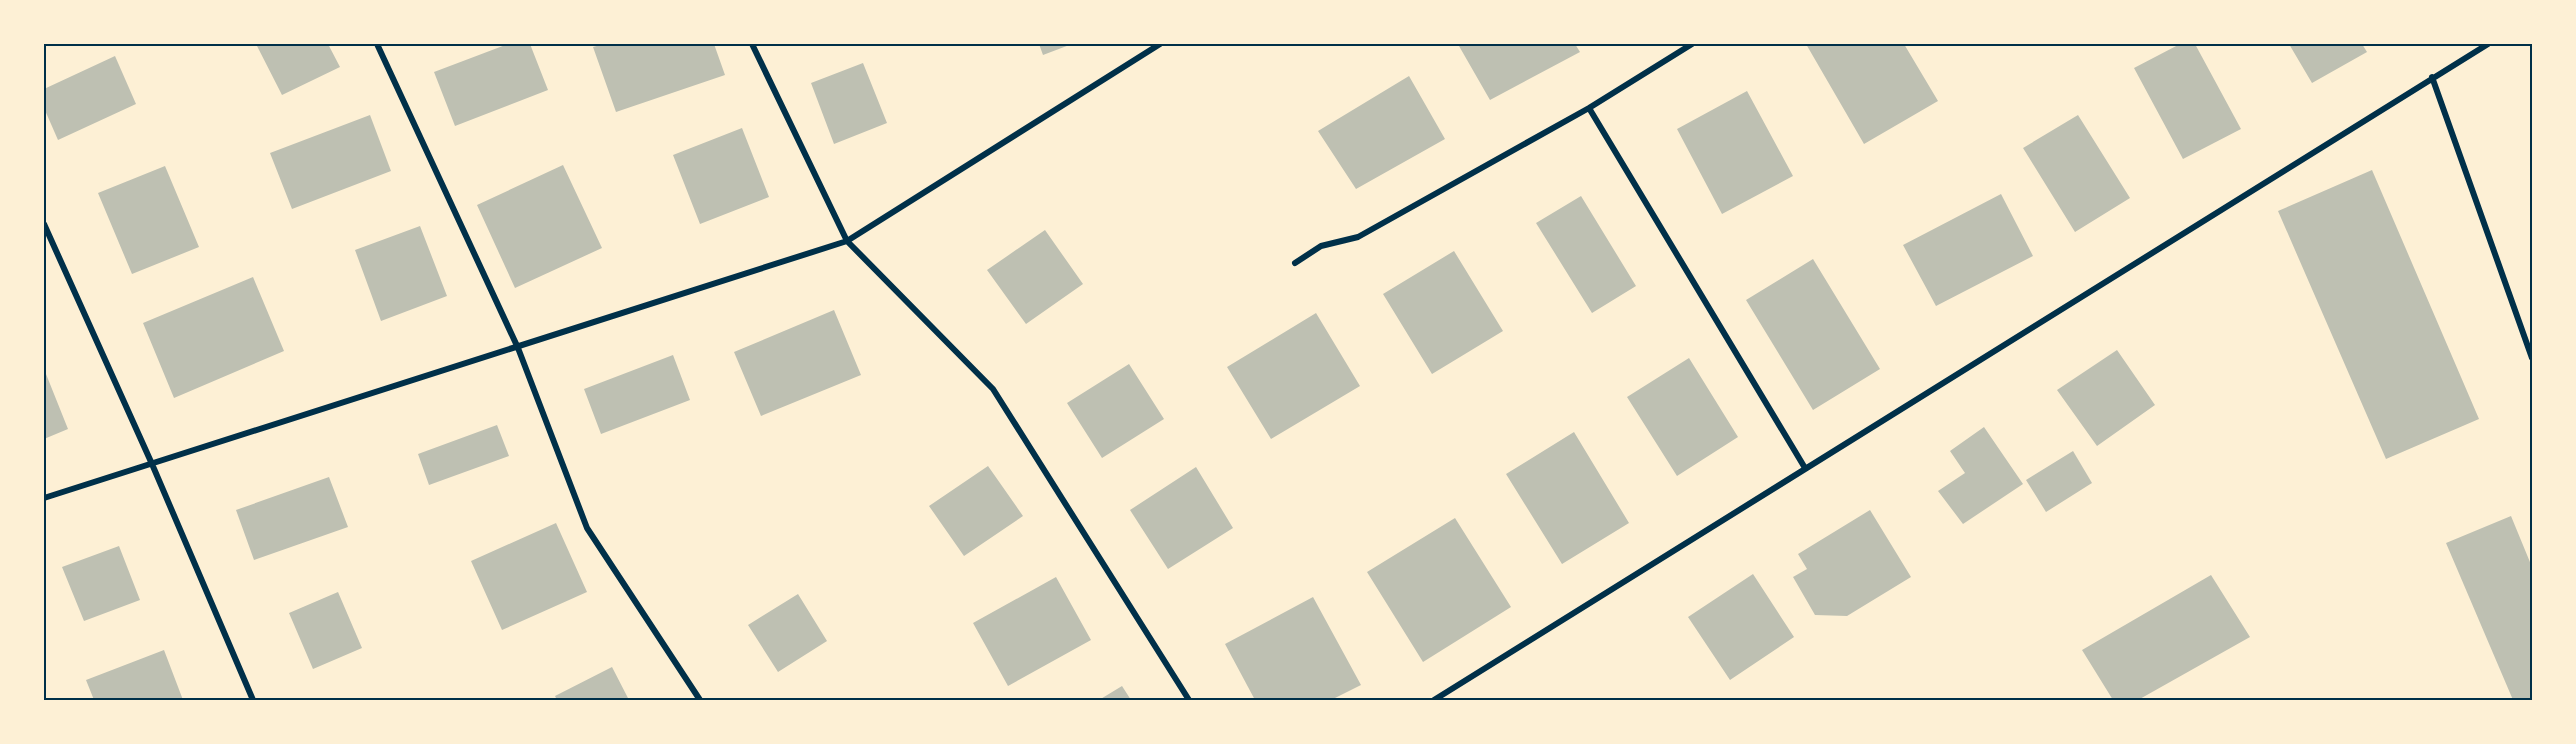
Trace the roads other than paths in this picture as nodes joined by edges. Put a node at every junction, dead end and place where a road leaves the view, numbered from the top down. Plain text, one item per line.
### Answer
1 (377, 44) edge
2 (752, 44) edge
3 (1160, 44) edge
4 (1692, 44) edge
5 (2488, 44) edge
6 (2432, 77) junction
7 (1589, 108) junction
8 (44, 224) edge
9 (847, 241) junction
10 (1295, 262) dead end
11 (518, 348) junction
12 (2532, 358) edge
13 (152, 464) junction
14 (1805, 468) junction
15 (44, 498) edge
16 (253, 700) edge
17 (700, 700) edge
18 (1189, 700) edge
19 (1434, 700) edge

1 - 11 street
2 - 9 street
3 - 9 street
4 - 7 street
5 - 6 street
6 - 12 street
6 - 14 street
7 - 10 street
7 - 14 street
8 - 13 street
9 - 11 street
9 - 18 street
11 - 13 street
11 - 17 street
13 - 15 street
13 - 16 street
14 - 19 street

